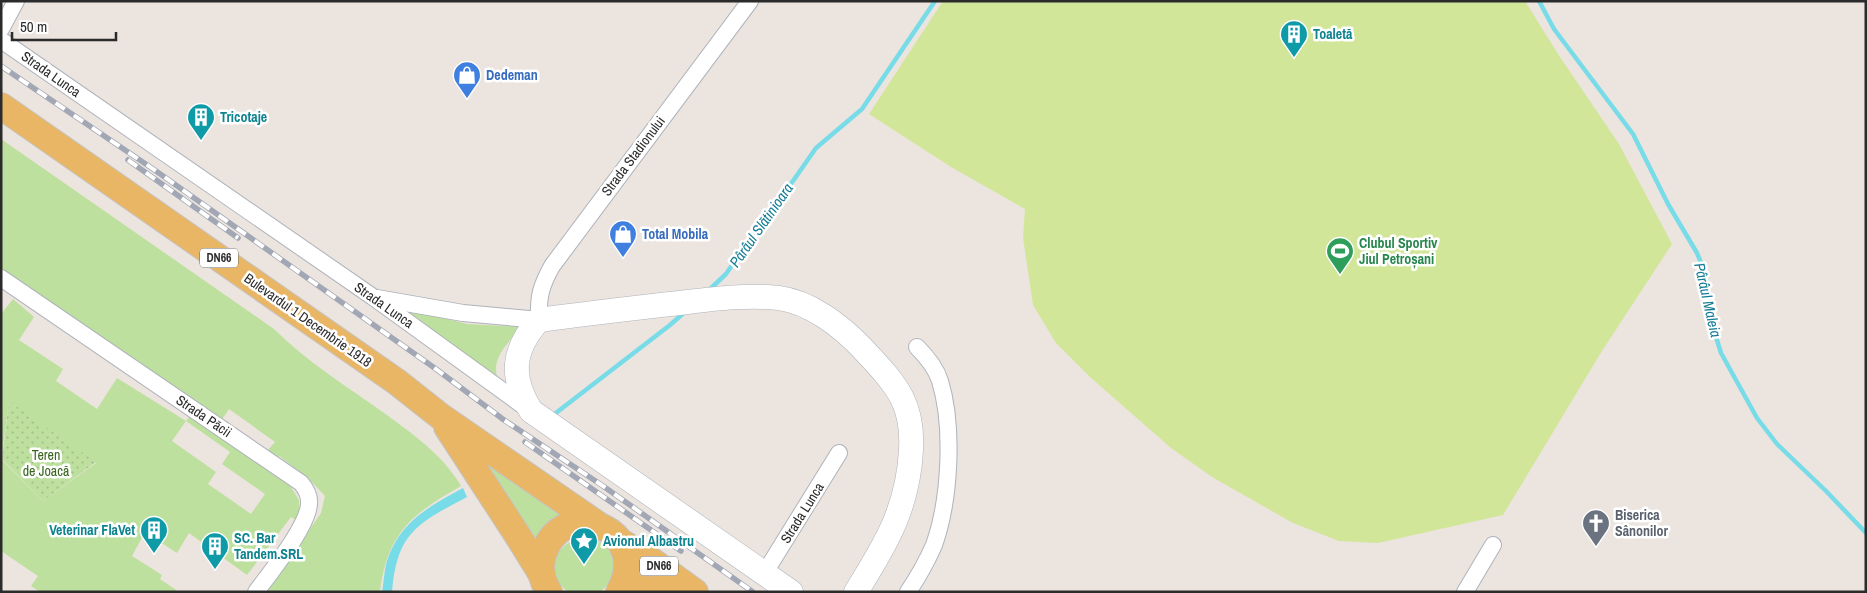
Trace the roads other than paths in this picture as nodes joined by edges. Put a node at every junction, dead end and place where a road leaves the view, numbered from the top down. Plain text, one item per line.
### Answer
1 (16, 1) edge
2 (750, 1) edge
3 (1, 29) edge
4 (1, 40) edge
5 (1, 106) edge
6 (1, 278) edge
7 (373, 297) junction
8 (539, 320) junction
9 (917, 347) dead end
10 (531, 411) junction
11 (440, 416) junction
12 (839, 453) dead end
13 (597, 524) junction
14 (621, 542) junction
15 (1493, 545) dead end
16 (764, 574) junction
17 (547, 587) edge
18 (256, 592) edge
19 (620, 592) edge
20 (661, 592) edge
21 (695, 592) edge
22 (791, 592) edge
23 (856, 592) edge
24 (908, 592) edge
25 (1465, 592) edge

1 - 3 street
2 - 8 street, Strada Stadionului
4 - 7 street, Strada Lunca
5 - 11 main road, Bulevardul 1 Decembrie 1918 / DN66
6 - 18 street, Strada Păcii
7 - 8 street
7 - 10 street, Strada Lunca
8 - 10 main road
8 - 23 main road
9 - 24 street
10 - 16 main road, Strada Lunca
11 - 13 main road, Bulevardul 1 Decembrie 1918 / DN66
11 - 17 main road, Bulevardul 1 Decembrie 1918 / DN66
12 - 16 street, Strada Lunca
13 - 14 main road, Bulevardul 1 Decembrie 1918
13 - 17 main road
14 - 19 main road
14 - 21 main road, DN66
15 - 25 street
16 - 22 main road, Strada Lunca
19 - 20 main road, DN66

